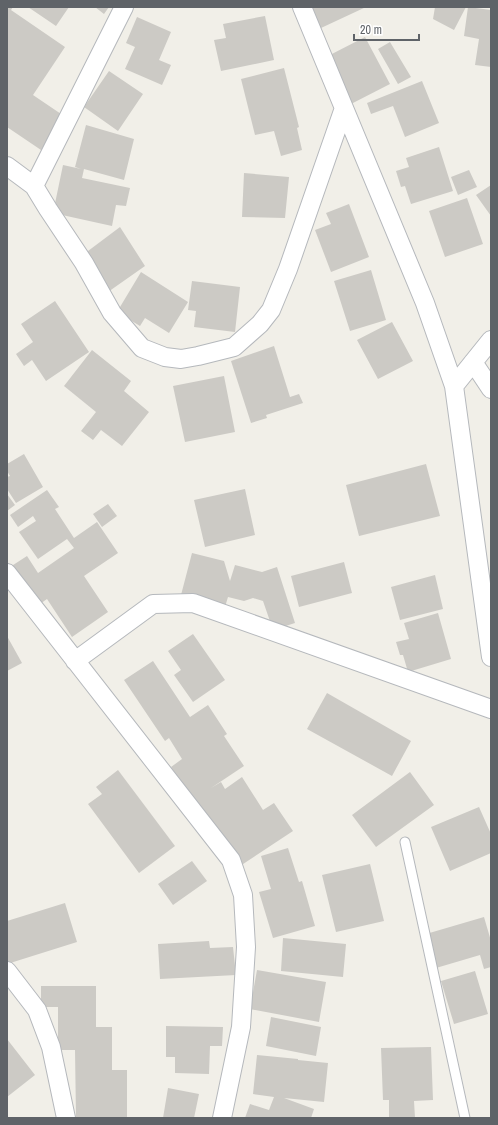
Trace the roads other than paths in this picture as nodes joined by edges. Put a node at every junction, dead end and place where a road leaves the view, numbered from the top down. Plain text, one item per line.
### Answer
1 (124, 7) edge
2 (302, 7) edge
3 (344, 108) junction
4 (7, 166) edge
5 (34, 186) junction
6 (491, 340) edge
7 (473, 362) junction
8 (454, 386) junction
9 (491, 389) edge
10 (7, 573) edge
11 (491, 657) edge
12 (75, 660) junction
13 (491, 709) edge
14 (405, 842) dead end
15 (7, 971) edge
16 (66, 1118) edge
17 (222, 1118) edge
18 (465, 1118) edge

1 - 5 street
2 - 3 street
3 - 5 street
3 - 8 street
4 - 5 street
6 - 7 street
7 - 8 street
7 - 9 street
8 - 11 street
10 - 12 street
12 - 13 street
12 - 17 street
14 - 18 lane
15 - 16 street

